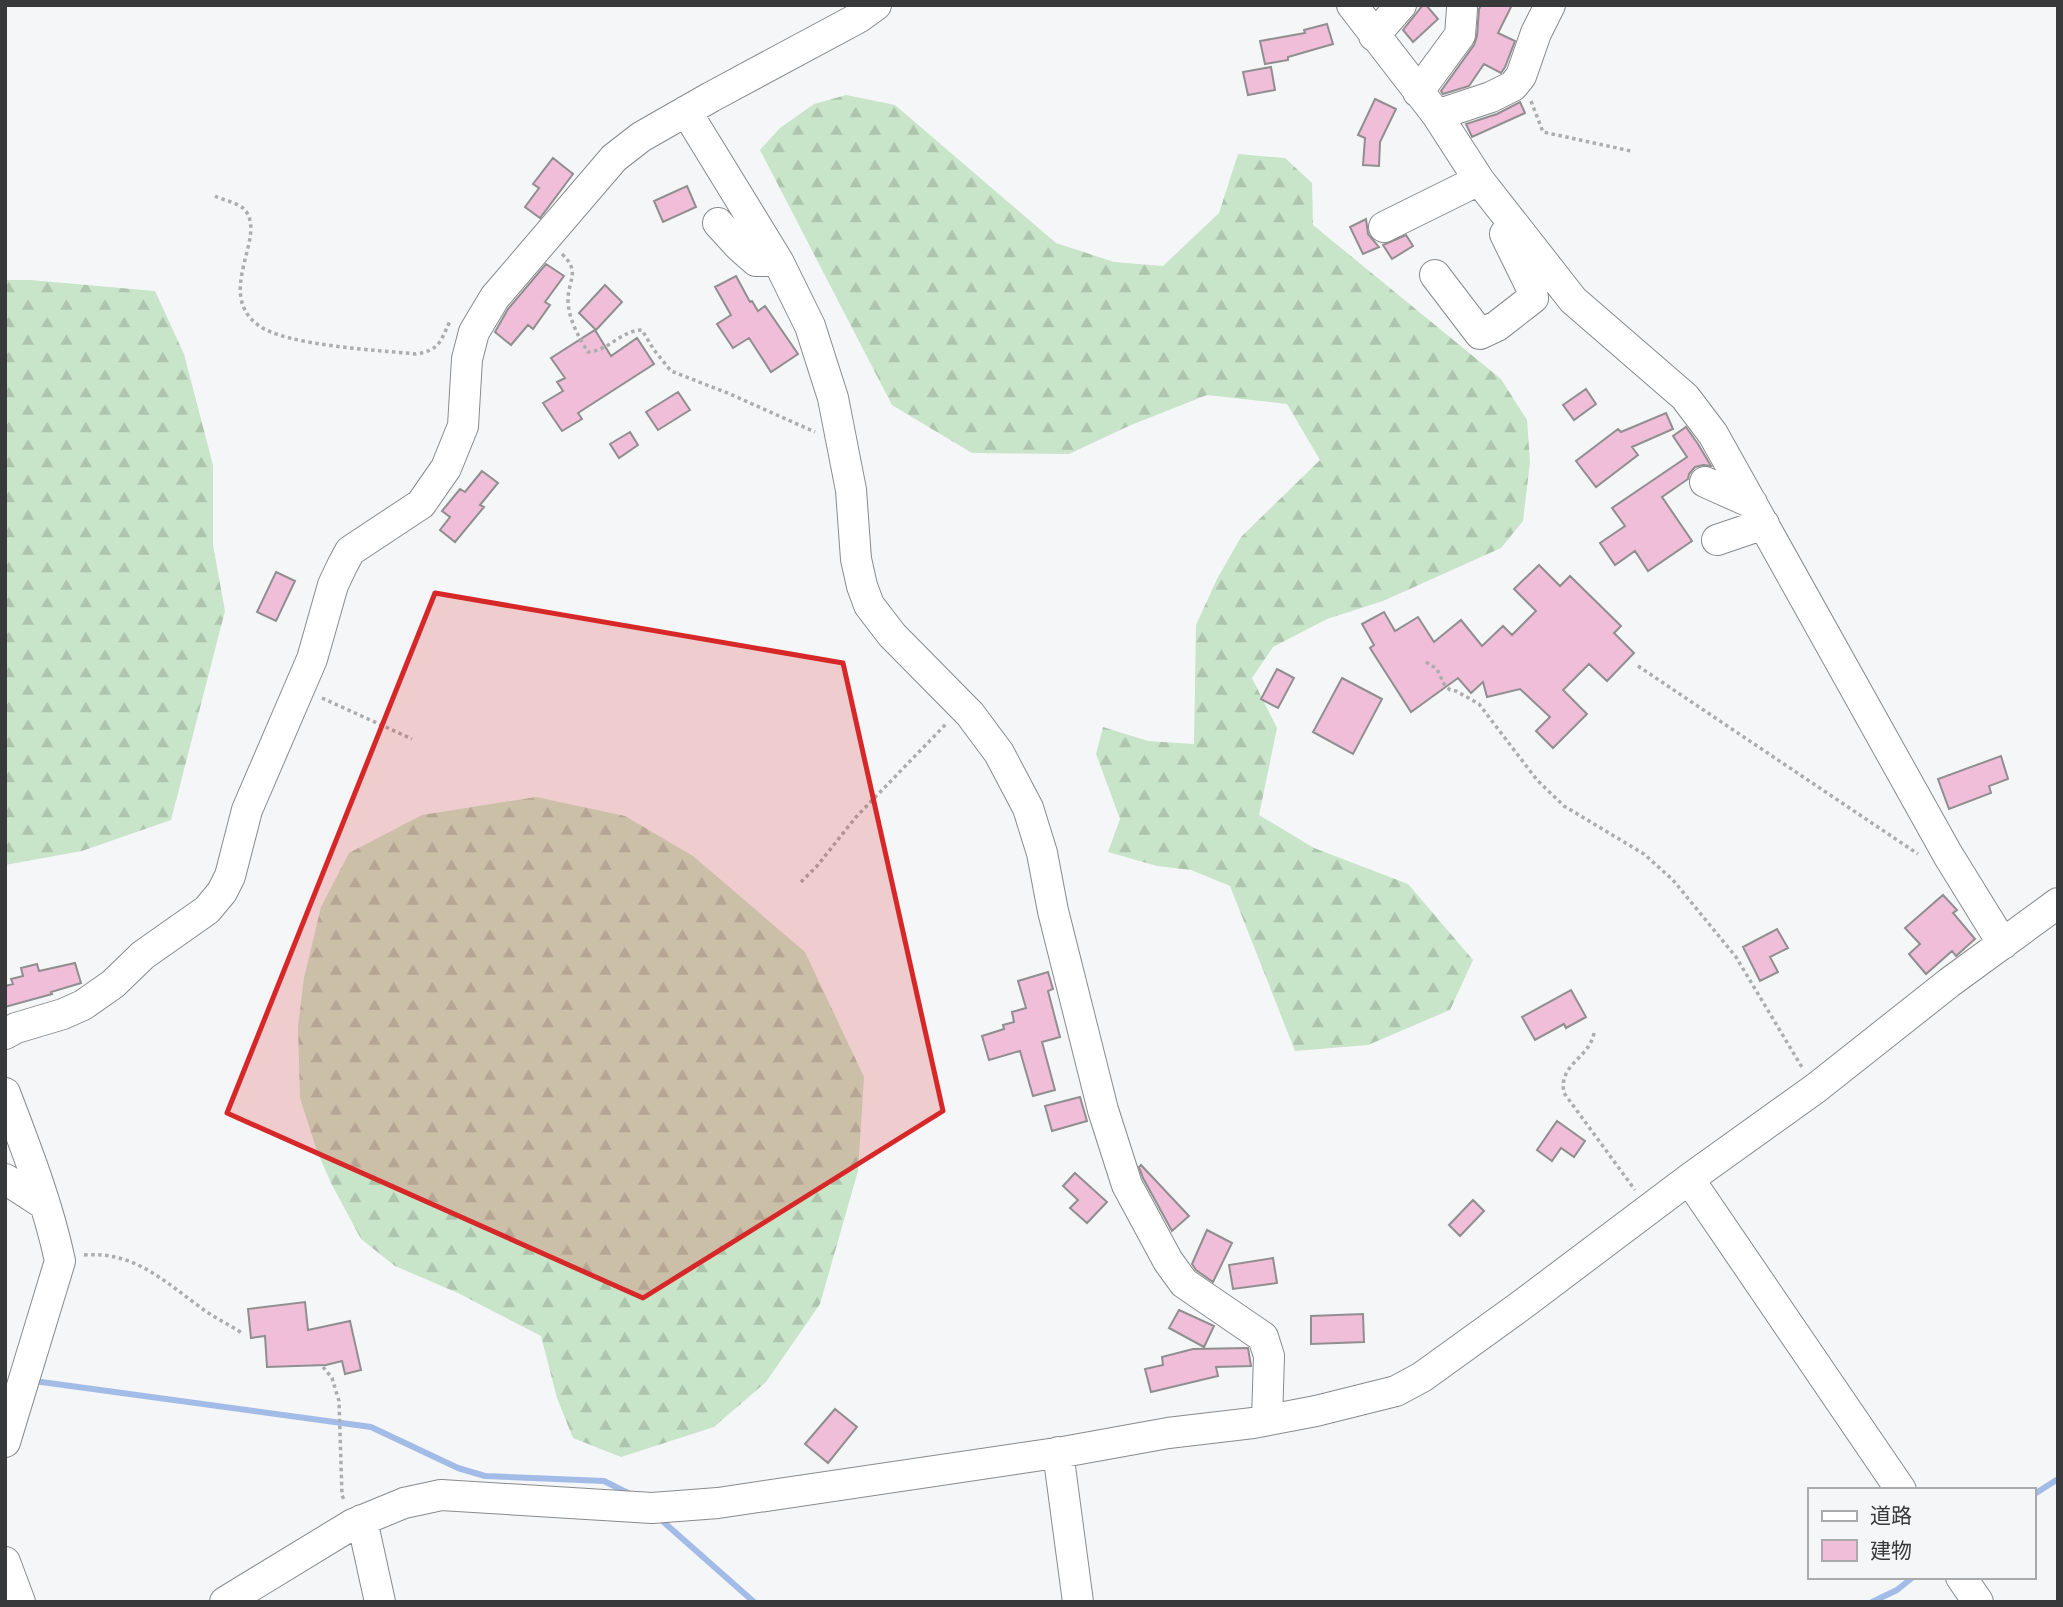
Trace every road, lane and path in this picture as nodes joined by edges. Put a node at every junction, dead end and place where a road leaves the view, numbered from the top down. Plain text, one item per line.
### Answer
1 (876, 5) edge
2 (1352, 5) edge
3 (1401, 5) edge
4 (1550, 5) edge
5 (1462, 9) dead end
6 (1374, 36) junction
7 (1521, 76) junction
8 (1418, 92) junction
9 (686, 111) junction
10 (1437, 115) junction
11 (1631, 151) dead end
12 (1479, 180) junction
13 (215, 196) dead end
14 (1503, 210) junction
15 (718, 223) dead end
16 (1384, 227) dead end
17 (544, 239) junction
18 (778, 261) junction
19 (1436, 275) dead end
20 (451, 319) dead end
21 (840, 435) junction
22 (1705, 482) dead end
23 (1758, 514) junction
24 (1717, 540) dead end
25 (1426, 662) dead end
26 (1638, 666) dead end
27 (299, 688) junction
28 (963, 707) junction
29 (412, 739) dead end
30 (1948, 855) junction
31 (801, 882) dead end
32 (2058, 902) edge
33 (2003, 944) junction
34 (1594, 1033) dead end
35 (5, 1034) edge
36 (1816, 1088) junction
37 (5, 1093) edge
38 (5, 1179) edge
39 (1689, 1179) junction
40 (44, 1204) junction
41 (1650, 1209) junction
42 (59, 1256) junction
43 (242, 1333) dead end
44 (323, 1367) dead end
45 (1267, 1420) junction
46 (5, 1442) edge
47 (1058, 1452) junction
48 (1900, 1488) edge
49 (357, 1522) junction
50 (5, 1562) edge
51 (1962, 1579) edge
52 (20, 1602) edge
53 (225, 1602) edge
54 (380, 1602) edge
55 (1078, 1602) edge
56 (1978, 1602) edge

1 - 9 street
2 - 6 street
3 - 6 street
4 - 7 street
5 - 8 street
6 - 8 street
7 - 10 street
7 - 11 path
8 - 10 street
9 - 17 street
9 - 18 street
10 - 12 street
12 - 14 street
12 - 16 street
13 - 20 path
14 - 19 street
14 - 23 street
15 - 18 street
17 - 21 path
17 - 27 street
18 - 21 street
21 - 28 street
22 - 23 street
23 - 24 street
23 - 30 street
25 - 36 path
26 - 30 path
27 - 29 path
27 - 35 street
28 - 31 path
28 - 45 street
30 - 33 street
32 - 33 street
33 - 36 street
34 - 41 path
36 - 39 street
37 - 40 street
38 - 40 street
39 - 41 street
39 - 48 street
40 - 42 street
41 - 45 street
42 - 43 path
42 - 46 street
44 - 49 path
45 - 47 street
47 - 49 street
47 - 55 street
49 - 53 street
49 - 54 street
50 - 52 street
51 - 56 street

